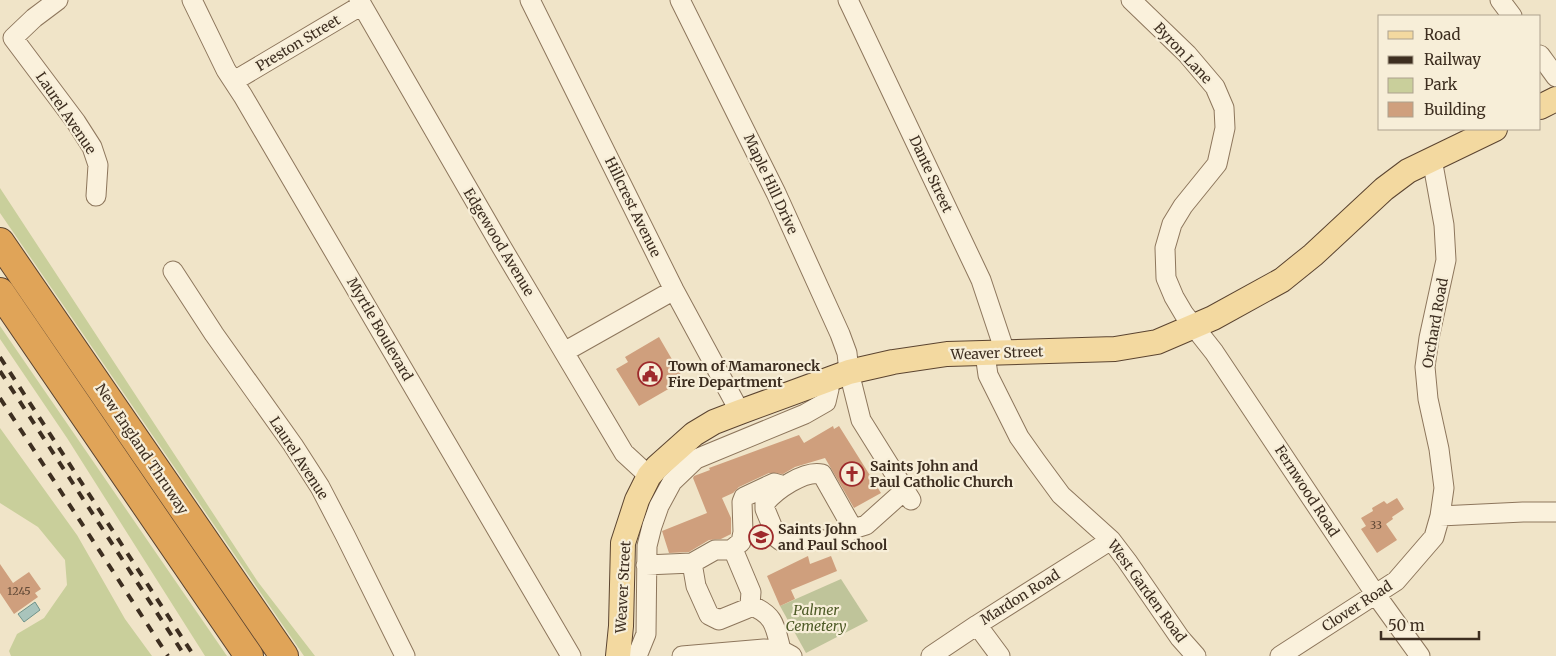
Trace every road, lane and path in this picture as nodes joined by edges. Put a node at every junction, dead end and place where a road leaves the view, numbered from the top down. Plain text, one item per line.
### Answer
1 (58, 0) edge
2 (192, 0) edge
3 (530, 0) edge
4 (680, 0) edge
5 (848, 0) edge
6 (1131, 0) edge
7 (1500, 0) edge
8 (361, 2) edge
9 (1511, 15) edge
10 (1541, 56) edge
11 (1556, 77) edge
12 (234, 81) junction
13 (1556, 99) edge
14 (1541, 106) edge
15 (1493, 130) edge
16 (1432, 159) junction
17 (96, 196) dead end
18 (0, 242) edge
19 (173, 271) dead end
20 (674, 290) junction
21 (0, 292) edge
22 (1194, 327) junction
23 (564, 352) junction
24 (995, 353) junction
25 (838, 376) junction
26 (740, 412) junction
27 (649, 476) junction
28 (785, 486) junction
29 (1556, 512) edge
30 (1440, 516) junction
31 (853, 529) junction
32 (1110, 540) junction
33 (731, 550) junction
34 (692, 563) junction
35 (646, 565) junction
36 (1376, 595) junction
37 (750, 605) junction
38 (976, 625) junction
39 (786, 653) edge
40 (249, 656) edge
41 (284, 656) edge
42 (405, 656) edge
43 (571, 656) edge
44 (618, 656) edge
45 (637, 656) edge
46 (682, 656) edge
47 (931, 656) edge
48 (1000, 656) edge
49 (1196, 656) edge
50 (1280, 656) edge
51 (1420, 656) edge

1 - 17 street, Laurel Avenue
2 - 12 street, Myrtle Boulevard
3 - 20 street, Hillcrest Avenue
4 - 25 street, Maple Hill Drive
5 - 24 street, Dante Street
6 - 22 street, Byron Lane
7 - 9 street
8 - 12 street, Preston Street
8 - 23 street, Edgewood Avenue
10 - 11 street
12 - 43 street, Myrtle Boulevard
13 - 14 main road
15 - 16 main road, Weaver Street
16 - 22 main road, Weaver Street
16 - 30 street, Orchard Road
18 - 41 highway, New England Thruway
19 - 42 street, Laurel Avenue
20 - 23 street
20 - 26 street, Hillcrest Avenue
21 - 40 highway, New England Thruway
22 - 24 main road, Weaver Street
22 - 36 street, Fernwood Road
23 - 27 street, Edgewood Avenue
24 - 25 main road, Weaver Street
24 - 32 street, West Garden Road
25 - 26 main road, Weaver Street
25 - 31 street, Maple Hill Drive
25 - 35 street
26 - 27 main road, Weaver Street
27 - 44 main road, Weaver Street
28 - 31 street
28 - 31 street
28 - 33 street
29 - 30 street
30 - 36 street, Clover Road
32 - 38 street, Mardon Road
32 - 49 street, West Garden Road
33 - 34 street
33 - 37 street
34 - 35 street
34 - 37 street
35 - 45 street
36 - 50 street, Clover Road
36 - 51 street, Fernwood Road
37 - 39 street
38 - 47 street, Mardon Road
38 - 48 street
39 - 46 street

